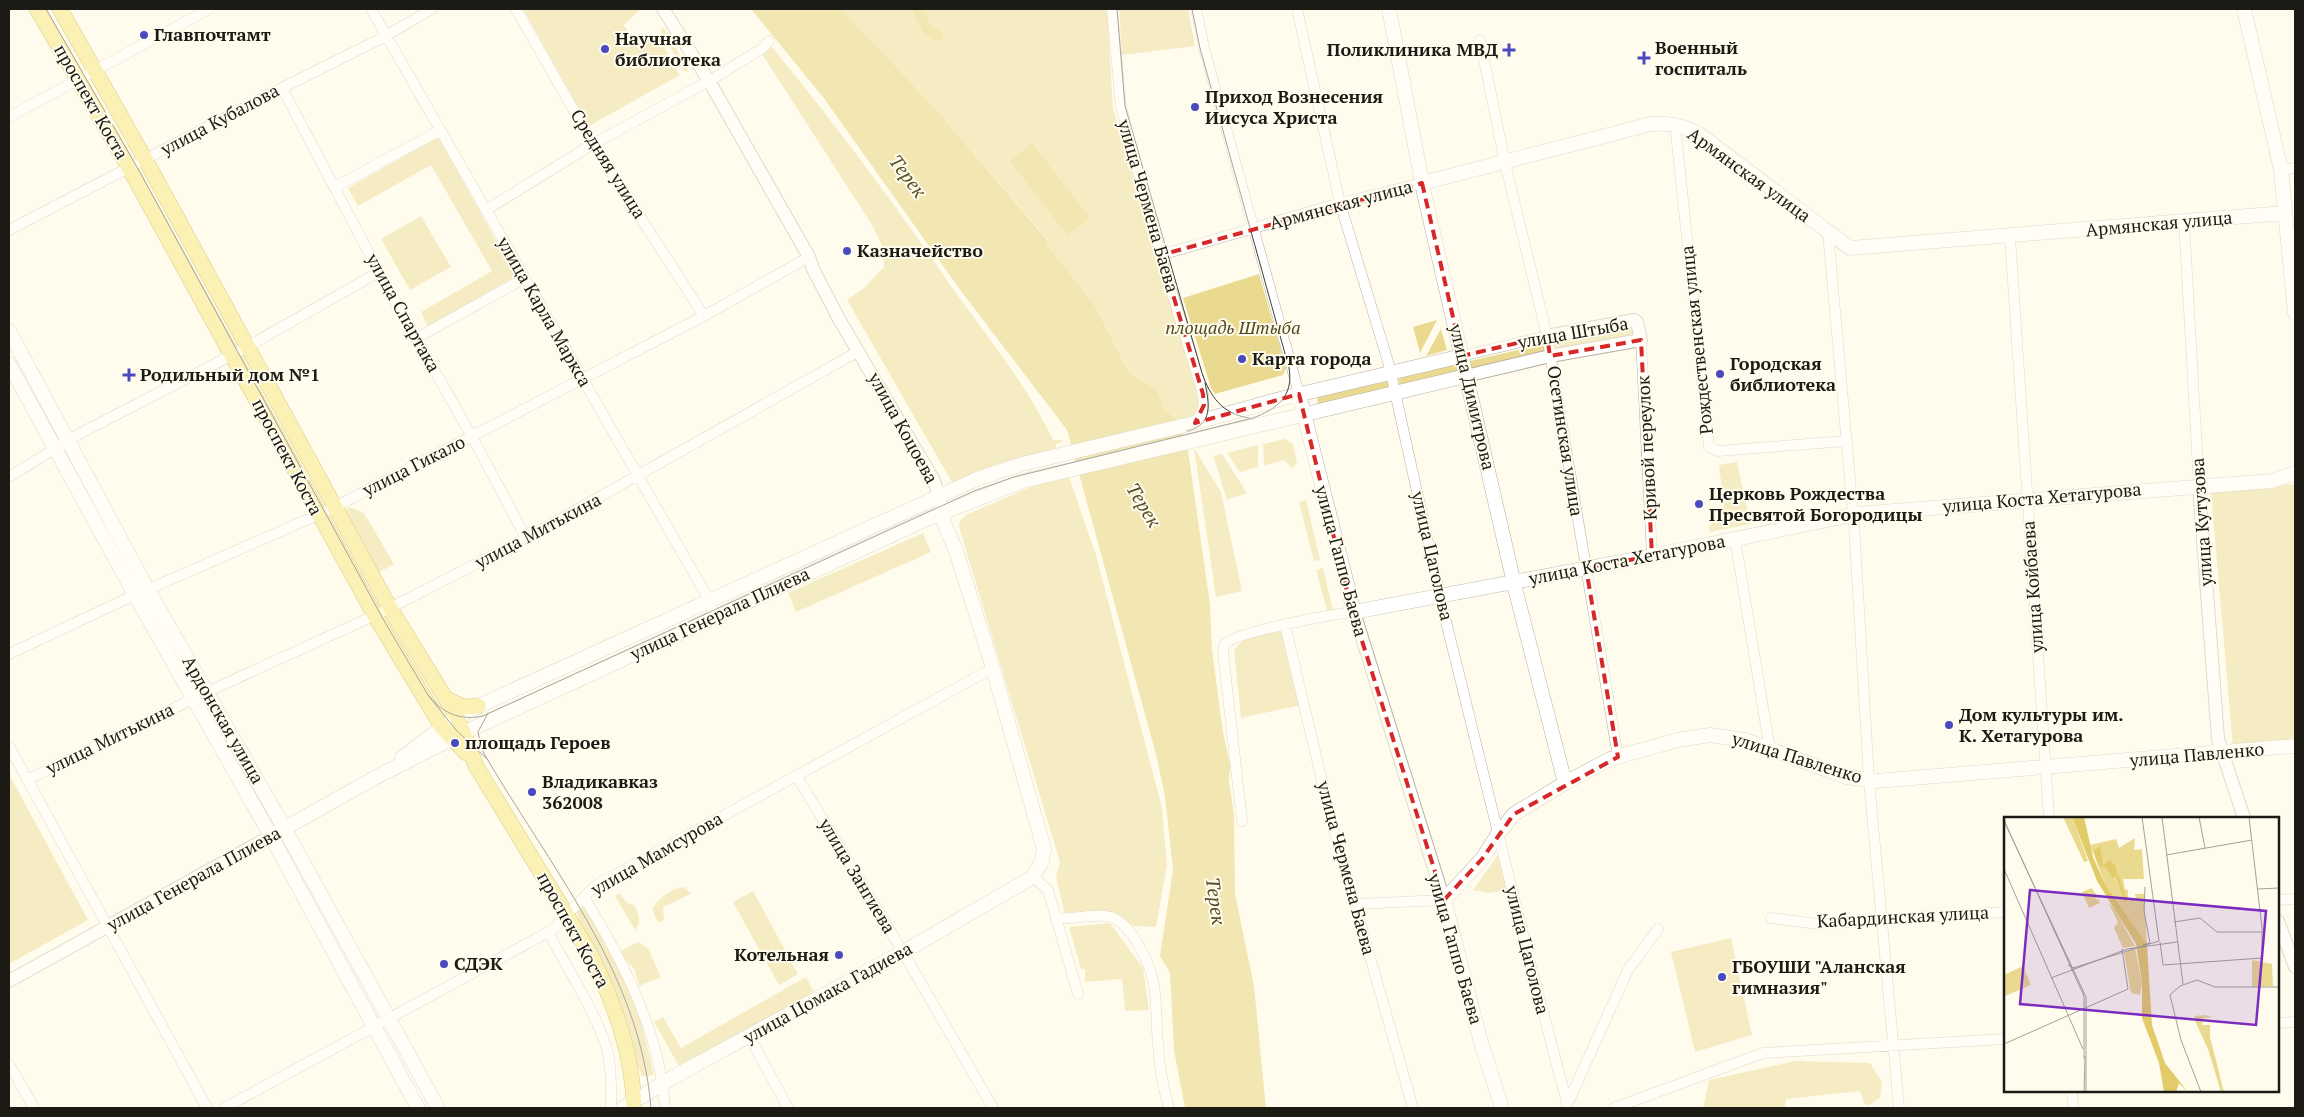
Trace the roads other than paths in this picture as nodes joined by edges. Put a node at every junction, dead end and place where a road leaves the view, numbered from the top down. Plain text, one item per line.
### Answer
1 (37, 9) edge
2 (60, 9) edge
3 (208, 9) edge
4 (371, 9) edge
5 (432, 9) edge
6 (516, 9) edge
7 (663, 9) edge
8 (1112, 9) edge
9 (1196, 9) edge
10 (1297, 9) edge
11 (1389, 9) edge
12 (2244, 9) edge
13 (386, 36) junction
14 (1480, 40) dead end
15 (769, 41) dead end
16 (96, 71) junction
17 (80, 80) junction
18 (709, 81) junction
19 (282, 88) junction
20 (9, 117) edge
21 (1675, 124) junction
22 (439, 131) junction
23 (593, 144) junction
24 (145, 159) junction
25 (1505, 163) junction
26 (129, 168) junction
27 (2288, 169) edge
28 (1422, 183) junction
29 (335, 187) junction
30 (1340, 203) junction
31 (486, 210) junction
32 (2285, 213) junction
33 (2184, 222) junction
34 (1254, 229) junction
35 (9, 230) edge
36 (1828, 232) junction
37 (2010, 236) junction
38 (1161, 255) junction
39 (809, 257) junction
40 (379, 272) junction
41 (525, 278) junction
42 (2295, 313) edge
43 (704, 316) junction
44 (9, 331) edge
45 (1547, 336) junction
46 (415, 339) junction
47 (1642, 340) junction
48 (248, 346) junction
49 (859, 351) junction
50 (232, 354) junction
51 (1462, 356) junction
52 (1550, 356) junction
53 (9, 364) edge
54 (1391, 373) junction
55 (1466, 376) junction
56 (583, 378) junction
57 (1396, 392) junction
58 (1299, 394) junction
59 (1303, 415) junction
60 (1193, 424) junction
61 (472, 437) junction
62 (1198, 439) joint
63 (68, 441) junction
64 (1847, 441) junction
65 (54, 449) junction
66 (2295, 473) edge
67 (637, 476) junction
68 (9, 477) edge
69 (2295, 480) edge
70 (2271, 481) junction
71 (2200, 486) junction
72 (939, 495) junction
73 (2027, 499) junction
74 (334, 507) junction
75 (943, 513) junction
76 (319, 515) junction
77 (1853, 515) junction
78 (526, 538) junction
79 (1735, 539) junction
80 (1652, 556) junction
81 (1586, 568) junction
82 (1515, 583) junction
83 (141, 592) junction
84 (1440, 596) junction
85 (709, 602) junction
86 (390, 608) junction
87 (1354, 612) junction
88 (375, 616) junction
89 (715, 616) junction
90 (1285, 625) junction
91 (9, 654) edge
92 (993, 668) junction
93 (207, 692) junction
94 (444, 698) junction
95 (193, 699) junction
96 (478, 706) junction
97 (456, 717) junction
98 (442, 727) junction
99 (458, 736) junction
100 (9, 746) edge
101 (2295, 746) edge
102 (1770, 750) junction
103 (2222, 752) junction
104 (1618, 756) junction
105 (2045, 768) junction
106 (796, 775) junction
107 (378, 776) junction
108 (27, 780) junction
109 (1869, 780) junction
110 (1566, 783) junction
111 (2049, 817) edge
112 (2244, 817) edge
113 (1242, 821) dead end
114 (284, 829) junction
115 (1498, 834) junction
116 (271, 836) junction
117 (1033, 877) junction
118 (584, 897) junction
119 (2295, 899) edge
120 (1444, 900) junction
121 (2279, 900) edge
122 (1356, 904) junction
123 (2004, 912) edge
124 (568, 914) junction
125 (1771, 918) dead end
126 (1058, 919) junction
127 (1882, 919) junction
128 (2279, 924) edge
129 (108, 927) junction
130 (1658, 929) dead end
131 (548, 932) junction
132 (903, 952) junction
133 (2295, 967) edge
134 (9, 981) edge
135 (1078, 994) dead end
136 (388, 1019) junction
137 (2295, 1022) edge
138 (2279, 1023) edge
139 (372, 1028) junction
140 (749, 1036) junction
141 (2004, 1039) edge
142 (1892, 1046) junction
143 (9, 1064) edge
144 (663, 1083) junction
145 (2072, 1092) edge
146 (1636, 1105) edge
147 (630, 1106) edge
148 (1566, 1106) edge
149 (34, 1108) edge
150 (206, 1108) edge
151 (224, 1108) edge
152 (418, 1108) edge
153 (438, 1108) edge
154 (611, 1108) edge
155 (665, 1108) edge
156 (788, 1108) edge
157 (991, 1108) edge
158 (1169, 1108) edge
159 (1413, 1108) edge
160 (1502, 1108) edge
161 (1614, 1108) edge
162 (1899, 1108) edge
163 (2073, 1108) edge

1 - 17 main road, проспект Коста
2 - 16 main road, проспект Коста
3 - 16 street
4 - 13 street, улица Карла Маркса
5 - 13 street, улица Кубалова
6 - 23 street, Средняя улица
7 - 18 street, улица Коцоева
8 - 38 street, улица Чермена Баева
9 - 34 street, улица Гаппо Баева
10 - 30 street, улица Цаголова
11 - 28 main road, улица Димитрова
12 - 27 main road
13 - 19 street, улица Кубалова
13 - 22 street, улица Карла Маркса
14 - 25 street, Осетинская улица
15 - 18 street
16 - 17 street
16 - 24 main road, проспект Коста
17 - 20 street
17 - 26 main road, проспект Коста
18 - 23 street
18 - 39 street, улица Коцоева
19 - 24 street, улица Кубалова
19 - 29 street, улица Спартака
21 - 25 main road, Армянская улица
21 - 36 main road, Армянская улица
21 - 64 street, Рождественская улица
22 - 29 street
22 - 31 street, улица Карла Маркса
23 - 31 street
23 - 43 street, Средняя улица
24 - 26 street, улица Кубалова
24 - 48 main road, проспект Коста
25 - 28 main road, Армянская улица
25 - 45 street, Осетинская улица
26 - 35 street, улица Кубалова
26 - 50 main road, проспект Коста
27 - 32 main road
28 - 30 street, Армянская улица
28 - 51 main road, улица Димитрова
29 - 40 street, улица Спартака
30 - 34 street, Армянская улица
30 - 54 street, улица Цаголова
31 - 41 street, улица Карла Маркса
32 - 33 main road, Армянская улица
32 - 42 main road
33 - 37 main road, Армянская улица
33 - 71 street, улица Кутузова
34 - 38 street, Армянская улица
34 - 58 street, улица Гаппо Баева
36 - 37 main road, Армянская улица
36 - 64 street
37 - 73 street, улица Койбаева
38 - 60 street, улица Чермена Баева
39 - 43 street, улица Гикало
39 - 49 street, улица Коцоева
40 - 46 street, улица Спартака
40 - 48 street
41 - 46 street
41 - 56 street, улица Карла Маркса
43 - 56 street, улица Гикало
44 - 63 main road, Ардонская улица
45 - 47 street, улица Штыба
45 - 51 street, улица Штыба
45 - 52 street, Осетинская улица
46 - 61 street, улица Спартака
47 - 52 street, улица Штыба
47 - 80 street, Кривой переулок
48 - 50 street
48 - 74 main road, проспект Коста
49 - 67 street, улица Митькина
49 - 72 street, улица Коцоева
50 - 63 street
50 - 76 main road, проспект Коста
51 - 54 main road, улица Штыба
51 - 55 main road, улица Димитрова
52 - 55 street, улица Штыба
52 - 81 street, Осетинская улица
53 - 65 main road, Ардонская улица
54 - 57 street, улица Цаголова
54 - 58 main road, улица Штыба
55 - 57 main road, улица Штыба
55 - 82 main road, улица Димитрова
56 - 61 street, улица Гикало
56 - 67 street, улица Карла Маркса
57 - 59 main road, улица Штыба
57 - 84 street, улица Цаголова
58 - 59 main road, улица Гаппо Баева
58 - 60 main road, улица Штыба
59 - 62 main road, улица Штыба
59 - 87 main road, улица Гаппо Баева
60 - 72 main road, улица Генерала Плиева
61 - 74 street, улица Гикало
61 - 78 street, улица Спартака
62 - 75 main road, улица Генерала Плиева
63 - 65 street
63 - 83 main road, Ардонская улица
64 - 77 street
65 - 68 street
65 - 83 main road, Ардонская улица
66 - 70 main road, улица Коста Хетагурова
67 - 78 street, улица Митькина
67 - 85 street, улица Карла Маркса
69 - 70 street, улица Коста Хетагурова
70 - 71 main road, улица Коста Хетагурова
71 - 73 main road, улица Коста Хетагурова
71 - 103 street, улица Кутузова
72 - 75 main road, улица Коцоева
72 - 85 main road, улица Генерала Плиева
73 - 77 main road, улица Коста Хетагурова
73 - 105 street, улица Койбаева
74 - 76 street, улица Гикало
74 - 86 main road, проспект Коста
75 - 89 main road, улица Генерала Плиева
75 - 92 main road, улица Коцоева
76 - 83 street, улица Гикало
76 - 88 main road, проспект Коста
77 - 79 main road, улица Коста Хетагурова
77 - 109 street
78 - 86 street, улица Митькина
79 - 80 main road, улица Коста Хетагурова
79 - 102 street
80 - 81 main road, улица Коста Хетагурова
81 - 82 main road, улица Коста Хетагурова
81 - 104 street, Осетинская улица
82 - 84 main road, улица Коста Хетагурова
82 - 110 main road, улица Димитрова
83 - 91 street, улица Гикало
83 - 93 main road, Ардонская улица
83 - 95 main road, Ардонская улица
84 - 87 main road, улица Коста Хетагурова
84 - 115 street, улица Цаголова
85 - 89 street, улица Карла Маркса
85 - 96 main road, улица Генерала Плиева
86 - 88 street, улица Митькина
86 - 94 main road, проспект Коста
87 - 90 street, улица Коста Хетагурова
87 - 120 street, улица Гаппо Баева
88 - 93 street, улица Митькина
88 - 98 main road, проспект Коста
89 - 99 main road, улица Генерала Плиева
90 - 113 street, улица Коста Хетагурова
90 - 122 street, улица Чермена Баева
92 - 106 street, улица Мамсурова
92 - 117 main road, улица Коцоева
93 - 114 main road, Ардонская улица
94 - 96 main road
94 - 97 main road, проспект Коста
95 - 108 street, улица Митькина
95 - 116 main road, Ардонская улица
96 - 97 main road, улица Генерала Плиева
97 - 98 main road, улица Генерала Плиева
97 - 99 main road, проспект Коста
98 - 99 main road, проспект Коста
98 - 107 main road, улица Генерала Плиева
99 - 107 main road, улица Генерала Плиева
99 - 124 main road, проспект Коста
100 - 108 street
101 - 103 main road, улица Павленко
102 - 104 main road, улица Павленко
102 - 109 main road, улица Павленко
103 - 105 main road, улица Павленко
103 - 112 street, улица Кутузова
104 - 110 main road, улица Павленко
105 - 109 main road, улица Павленко
105 - 111 street, улица Койбаева
106 - 118 street, улица Мамсурова
106 - 132 street, улица Зангиева
107 - 114 main road, улица Генерала Плиева
108 - 129 street
109 - 127 street
110 - 115 main road, улица Павленко
114 - 116 main road, улица Генерала Плиева
114 - 136 main road, Ардонская улица
115 - 120 main road, улица Павленко
115 - 148 street, улица Цаголова
116 - 129 street, улица Генерала Плиева
116 - 139 main road, Ардонская улица
117 - 126 street
117 - 132 main road, улица Цомака Гадиева
118 - 124 street, улица Мамсурова
118 - 144 street, проспект Коста
119 - 121 street
120 - 122 street
120 - 160 main road, улица Гаппо Баева
122 - 159 street, улица Чермена Баева
123 - 127 street, Кабардинская улица
124 - 131 street, улица Мамсурова
124 - 147 main road, проспект Коста
125 - 127 street, Кабардинская улица
126 - 135 street
126 - 158 street
127 - 142 street
128 - 133 street
129 - 134 street, улица Генерала Плиева
129 - 150 street
130 - 148 street
131 - 136 street, улица Мамсурова
131 - 154 street
132 - 140 main road, улица Цомака Гадиева
132 - 157 street, улица Зангиева
136 - 139 street, улица Мамсурова
136 - 153 main road, Ардонская улица
137 - 138 street
139 - 151 street, улица Мамсурова
139 - 152 main road, Ардонская улица
140 - 144 main road, улица Цомака Гадиева
140 - 156 street
141 - 142 street
142 - 146 street
142 - 162 street
143 - 149 street
144 - 147 main road, улица Цомака Гадиева
144 - 155 street, проспект Коста
145 - 163 street
146 - 161 street

